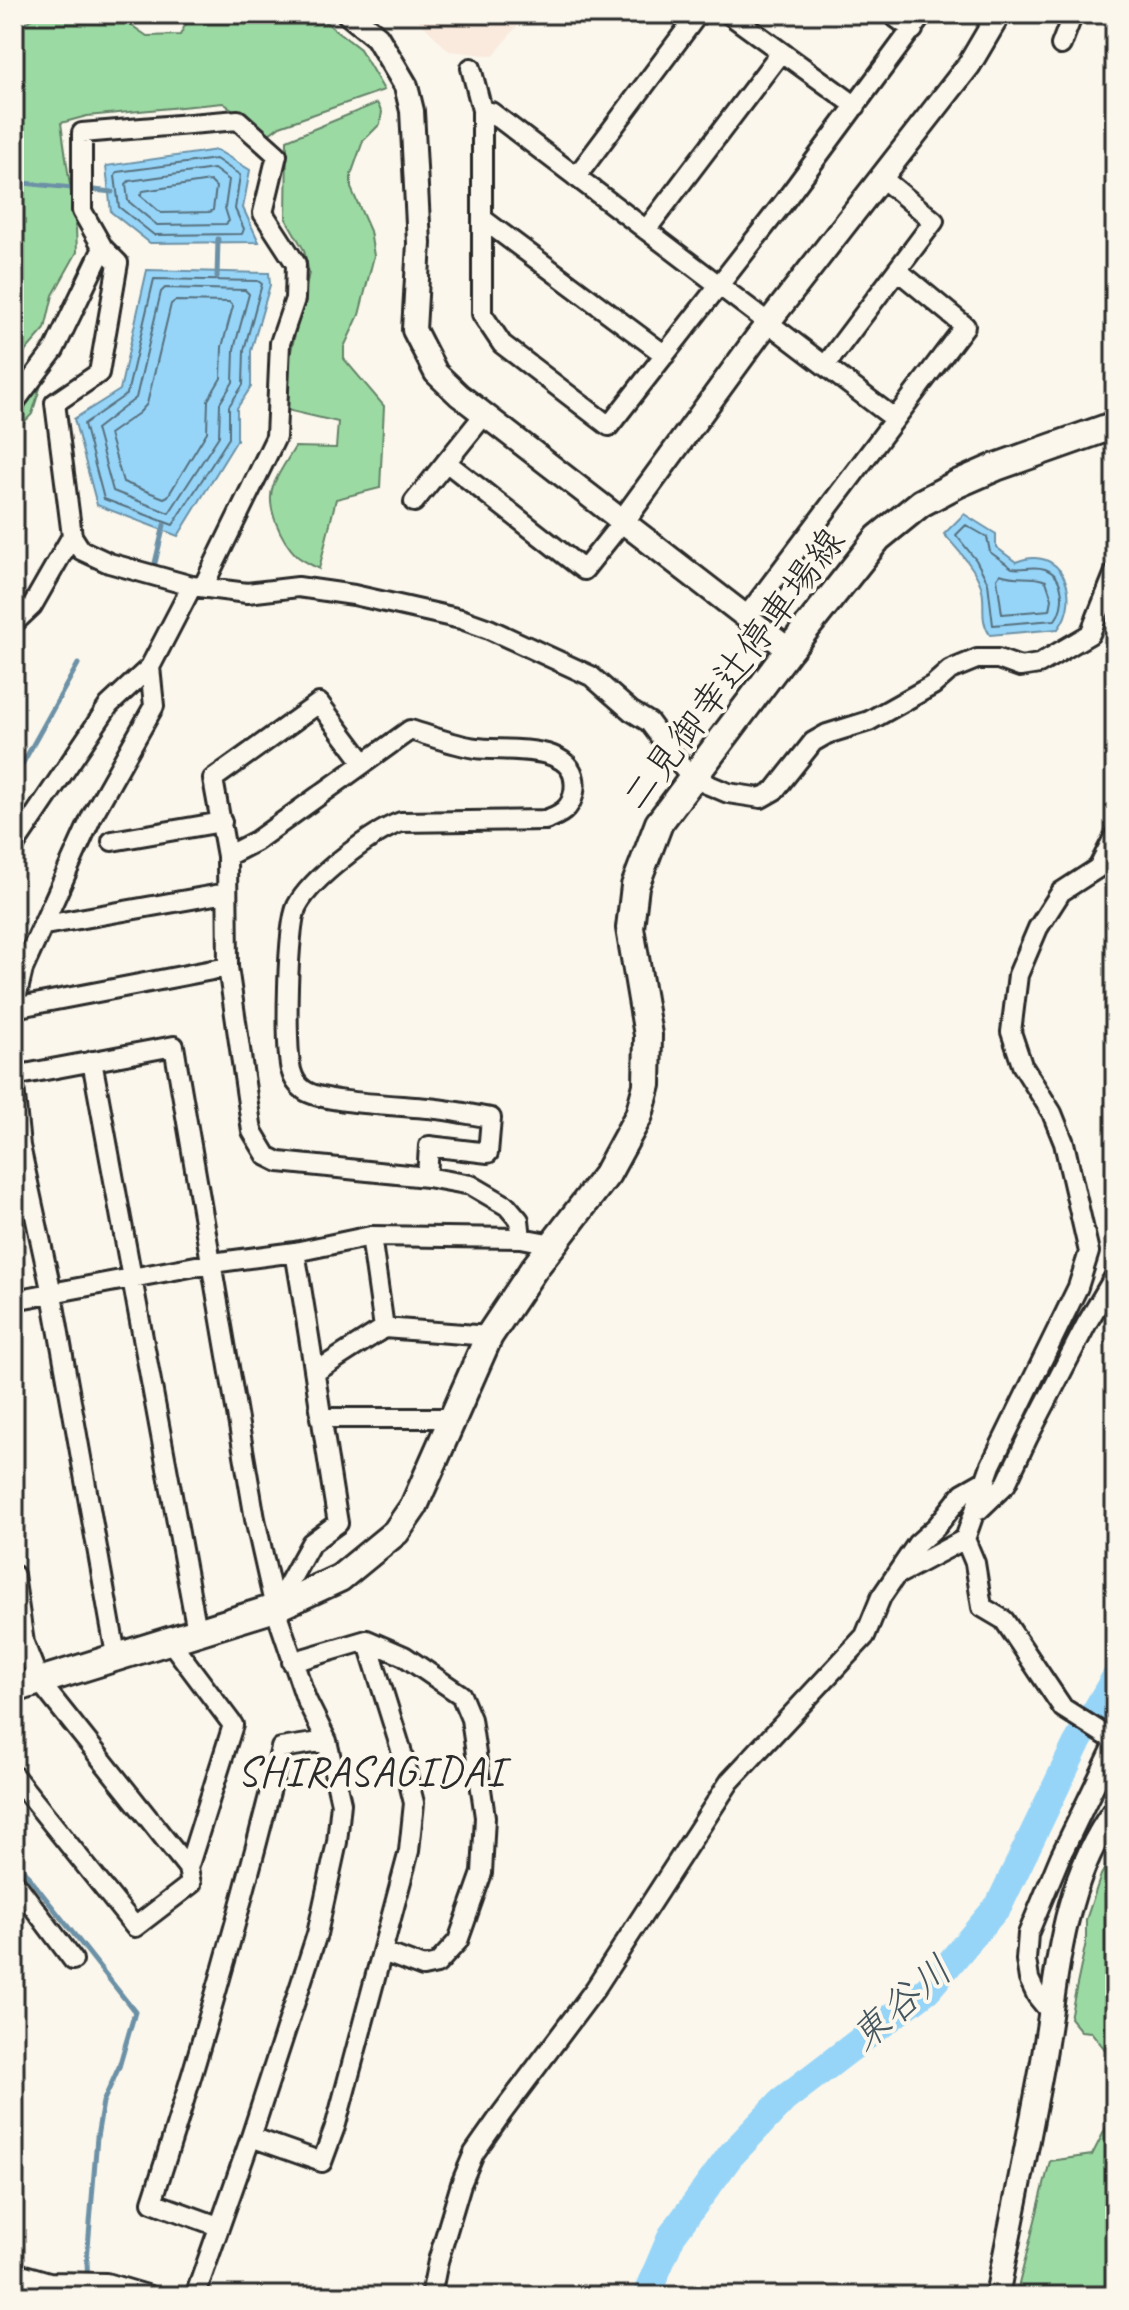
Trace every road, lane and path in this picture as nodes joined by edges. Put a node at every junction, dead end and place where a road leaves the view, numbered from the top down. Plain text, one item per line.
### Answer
1 (349, 14) edge
2 (698, 14) edge
3 (729, 14) edge
4 (891, 14) edge
5 (999, 14) edge
6 (1073, 14) edge
7 (918, 22) edge
8 (1061, 45) dead end
9 (781, 52) junction
10 (471, 68) dead end
11 (856, 106) junction
12 (491, 112) dead end
13 (576, 177) junction
14 (882, 178) junction
15 (484, 220) junction
16 (646, 230) junction
17 (103, 248) junction
18 (897, 270) junction
19 (719, 285) junction
20 (768, 323) junction
21 (665, 355) junction
22 (825, 366) junction
23 (14, 403) edge
24 (484, 415) junction
25 (895, 419) junction
26 (1115, 425) edge
27 (446, 462) junction
28 (414, 502) dead end
29 (623, 521) junction
30 (72, 536) junction
31 (1115, 572) edge
32 (198, 586) junction
33 (746, 617) junction
34 (14, 623) edge
35 (789, 650) junction
36 (150, 667) junction
37 (364, 763) junction
38 (690, 777) junction
39 (222, 822) junction
40 (1115, 835) edge
41 (112, 841) dead end
42 (14, 846) edge
43 (227, 856) junction
44 (226, 893) junction
45 (45, 925) junction
46 (228, 967) junction
47 (14, 1008) edge
48 (92, 1061) junction
49 (14, 1076) edge
50 (14, 1086) edge
51 (427, 1177) junction
52 (371, 1236) junction
53 (521, 1238) junction
54 (553, 1244) junction
55 (295, 1252) junction
56 (212, 1263) junction
57 (1115, 1276) edge
58 (133, 1279) junction
59 (52, 1294) junction
60 (14, 1300) edge
61 (384, 1328) junction
62 (489, 1336) junction
63 (317, 1371) junction
64 (320, 1418) junction
65 (454, 1418) junction
66 (986, 1480) junction
67 (976, 1512) junction
68 (965, 1539) junction
69 (14, 1575) edge
70 (897, 1575) junction
71 (275, 1608) junction
72 (197, 1631) junction
73 (367, 1640) junction
74 (170, 1641) junction
75 (116, 1655) junction
76 (292, 1662) junction
77 (26, 1685) edge
78 (1113, 1740) edge
79 (327, 1741) junction
80 (14, 1776) edge
81 (1115, 1810) edge
82 (188, 1868) junction
83 (14, 1881) edge
84 (383, 1952) junction
85 (73, 1960) dead end
86 (1050, 2012) junction
87 (251, 2137) junction
88 (218, 2226) junction
89 (14, 2272) edge
90 (150, 2296) edge
91 (195, 2296) edge
92 (431, 2296) edge
93 (997, 2296) edge

1 - 24 street
2 - 13 street
3 - 9 street
4 - 7 street
5 - 14 street
6 - 8 street
7 - 11 street
9 - 11 street
9 - 16 street
10 - 15 street
11 - 19 street
12 - 13 street
13 - 16 street
14 - 18 street
14 - 20 street
15 - 21 street
15 - 21 street
16 - 19 street
17 - 23 street
17 - 30 street
17 - 32 street
18 - 22 street
18 - 25 street
19 - 20 street
19 - 21 street
20 - 22 street
20 - 29 street
22 - 25 street
24 - 27 street
24 - 29 street
25 - 33 street
26 - 35 main road, 二見御幸辻停車場線
27 - 28 street
27 - 29 street
29 - 33 street
30 - 32 street
30 - 34 street
31 - 38 street
32 - 36 street
32 - 38 street
33 - 35 street
35 - 38 main road, 二見御幸辻停車場線
36 - 42 street
36 - 45 street
37 - 39 street
37 - 43 street
37 - 51 street
38 - 54 main road, 二見御幸辻停車場線
39 - 41 street
39 - 43 street
40 - 66 street
43 - 44 street
44 - 45 street
44 - 46 street
45 - 47 street
46 - 47 street
46 - 51 street
48 - 49 street
48 - 56 street
48 - 58 street
50 - 59 street
51 - 53 street
52 - 53 street
52 - 55 street
52 - 61 street
53 - 54 street
54 - 62 main road, 二見御幸辻停車場線
55 - 56 street
55 - 63 street
56 - 58 street
56 - 71 street
57 - 67 street
58 - 59 street
58 - 72 street
59 - 60 street
59 - 75 street
61 - 62 street
61 - 63 street
62 - 65 main road, 二見御幸辻停車場線
63 - 64 street
64 - 65 street
64 - 71 street
65 - 71 main road, 二見御幸辻停車場線
66 - 67 street
66 - 70 street
67 - 68 street
68 - 70 street
68 - 78 street
69 - 77 street
70 - 92 street
71 - 72 main road, 二見御幸辻停車場線
71 - 76 street
72 - 74 main road, 二見御幸辻停車場線
73 - 76 street
73 - 84 street
73 - 84 street
74 - 75 main road, 二見御幸辻停車場線
74 - 82 street
75 - 77 main road, 二見御幸辻停車場線
76 - 79 street
77 - 82 street
78 - 86 street
79 - 87 street
79 - 88 street
80 - 82 street
81 - 86 street
83 - 85 street
84 - 87 street
86 - 93 street
87 - 88 street
88 - 91 street
89 - 90 street

